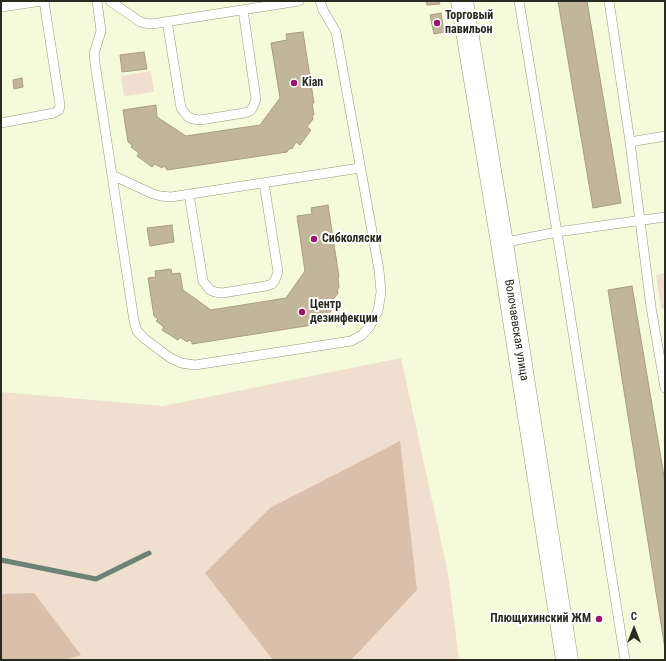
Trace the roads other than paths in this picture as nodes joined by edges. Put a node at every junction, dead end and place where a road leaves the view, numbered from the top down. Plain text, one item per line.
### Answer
1 (43, 1) edge
2 (97, 1) edge
3 (110, 1) edge
4 (299, 1) edge
5 (320, 1) edge
6 (462, 1) edge
7 (519, 1) edge
8 (610, 1) edge
9 (1, 7) edge
10 (243, 10) junction
11 (167, 21) junction
12 (1, 123) edge
13 (665, 136) edge
14 (630, 142) junction
15 (360, 168) junction
16 (112, 175) junction
17 (264, 182) junction
18 (189, 194) junction
19 (665, 217) edge
20 (640, 221) junction
21 (557, 232) junction
22 (502, 243) junction
23 (665, 388) edge
24 (567, 660) edge
25 (625, 660) edge

1 - 9 lane
1 - 12 lane
2 - 16 lane
3 - 11 lane
4 - 10 lane
5 - 15 lane
6 - 22 street, Волочаевская улица
7 - 21 lane
8 - 14 lane
10 - 11 lane
10 - 11 lane
13 - 14 lane
14 - 20 lane
15 - 16 lane
15 - 17 lane
16 - 18 lane
17 - 18 lane
17 - 18 lane
19 - 20 lane
20 - 21 lane
20 - 23 lane
21 - 22 lane
21 - 25 lane
22 - 24 street, Волочаевская улица

